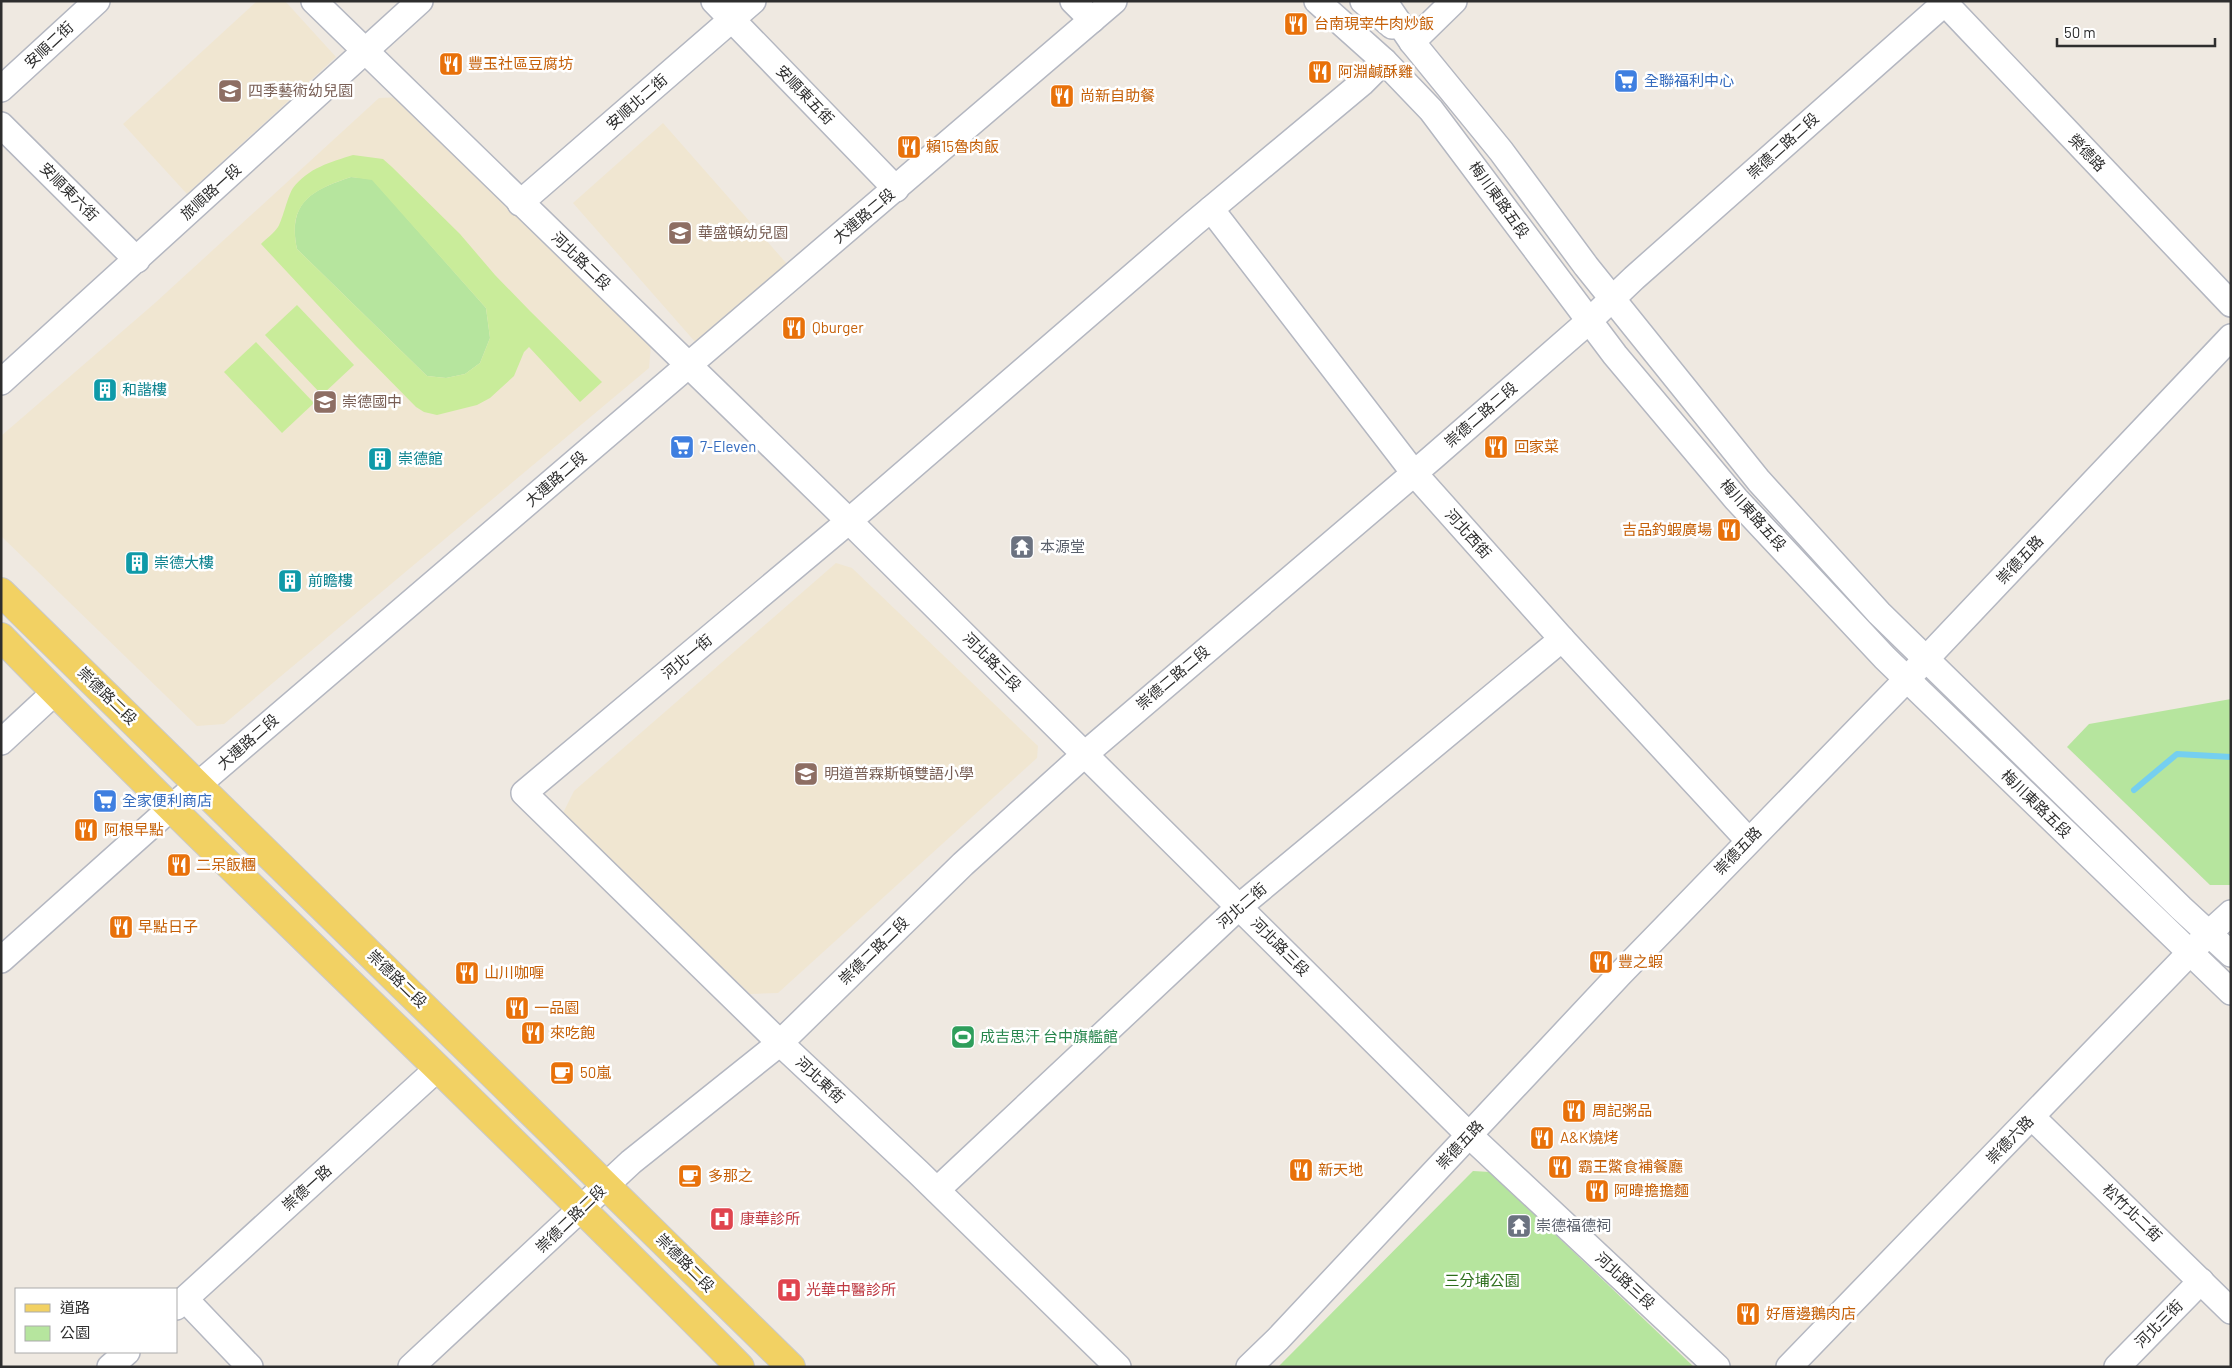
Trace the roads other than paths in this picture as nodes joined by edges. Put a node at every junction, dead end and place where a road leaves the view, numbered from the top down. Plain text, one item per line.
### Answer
1 (97, 1) edge
2 (314, 1) edge
3 (420, 1) edge
4 (714, 1) edge
5 (753, 1) edge
6 (1074, 1) edge
7 (1114, 1) edge
8 (1318, 1) edge
9 (1362, 1) edge
10 (1384, 1) edge
11 (1454, 1) edge
12 (1945, 2) edge
13 (1092, 20) junction
14 (732, 21) junction
15 (1412, 42) junction
16 (366, 51) junction
17 (1384, 61) junction
18 (1, 89) edge
19 (1, 125) edge
20 (896, 189) junction
21 (520, 202) junction
22 (1211, 209) junction
23 (137, 260) junction
24 (1613, 299) junction
25 (2231, 304) edge
26 (1589, 321) junction
27 (2231, 337) edge
28 (689, 365) junction
29 (1, 382) edge
30 (1414, 473) junction
31 (849, 521) junction
32 (1, 592) edge
33 (1, 637) edge
34 (1562, 639) junction
35 (1927, 658) junction
36 (1907, 679) junction
37 (55, 692) junction
38 (1, 742) edge
39 (1085, 754) junction
40 (199, 784) junction
41 (524, 793) joint
42 (172, 807) junction
43 (1748, 840) junction
44 (1240, 906) junction
45 (2231, 913) edge
46 (2208, 933) junction
47 (2190, 953) junction
48 (2231, 954) edge
49 (1, 960) edge
50 (2231, 992) edge
51 (780, 1043) junction
52 (437, 1069) junction
53 (2032, 1117) junction
54 (1470, 1135) junction
55 (606, 1185) junction
56 (937, 1190) junction
57 (581, 1206) junction
58 (2201, 1281) junction
59 (181, 1303) edge
60 (2231, 1311) edge
61 (126, 1353) edge
62 (110, 1367) edge
63 (250, 1367) edge
64 (411, 1367) edge
65 (740, 1367) edge
66 (791, 1367) edge
67 (1118, 1367) edge
68 (1248, 1367) edge
69 (1717, 1367) edge
70 (1789, 1367) edge
71 (2117, 1367) edge

1 - 18 street, 安順二街
2 - 16 street, 河北路二段
3 - 16 street, 旅順路一段
4 - 14 street, 安順東五街
5 - 14 street, 安順北二街
6 - 13 street
7 - 13 street, 大連路二段
8 - 17 street, 梅川東路五段
9 - 15 street, 梅川東路五段
10 - 15 street, 梅川東路五段
11 - 15 street
12 - 24 street, 崇德二路二段
12 - 25 street, 榮德路
13 - 20 street, 大連路二段
14 - 20 street, 安順東五街
14 - 21 street, 安順北二街
15 - 24 street, 梅川東路五段
16 - 21 street, 河北路二段
16 - 23 street, 旅順路一段
17 - 22 street, 河北一街
17 - 26 street, 梅川東路五段
19 - 23 street, 安順東六街
20 - 28 street, 大連路二段
21 - 28 street, 河北路二段
22 - 30 street, 河北西街
22 - 31 street, 河北一街
23 - 29 street, 旅順路一段
24 - 26 street, 崇德二路二段
24 - 35 street, 梅川東路五段
26 - 30 street, 崇德二路二段
26 - 36 street, 梅川東路五段
27 - 35 street, 崇德五路
28 - 31 street, 河北路二段
28 - 40 street, 大連路二段
30 - 34 street, 河北西街
30 - 39 street, 崇德二路二段
31 - 39 street, 河北路三段
31 - 41 street, 河北一街
32 - 40 main road, 崇德路二段
33 - 37 main road
34 - 43 street, 河北西街
34 - 44 street, 河北二街
35 - 36 street, 崇德五路
35 - 46 street, 梅川東路五段
36 - 43 street, 崇德五路
36 - 47 street, 梅川東路五段
37 - 38 street
37 - 42 main road
39 - 44 street, 河北路三段
39 - 51 street, 崇德二路二段
40 - 42 street, 大連路二段
40 - 55 main road, 崇德路二段
41 - 51 street, 河北東街
42 - 49 street, 大連路二段
42 - 52 main road
43 - 54 street, 崇德五路
44 - 54 street, 河北路三段
44 - 56 street, 河北二街
45 - 46 street, 崇德六路
46 - 47 street, 崇德六路
46 - 48 street, 梅川東路五段
47 - 50 street, 梅川東路五段
47 - 53 street, 崇德六路
51 - 55 street, 崇德二路二段
51 - 56 street, 河北東街
52 - 57 main road
52 - 59 street, 崇德一路
53 - 58 street, 松竹北二街
53 - 70 street, 崇德六路
54 - 68 street, 崇德五路
54 - 69 street, 河北路三段
55 - 57 street, 崇德二路二段
55 - 66 main road, 崇德路二段
56 - 67 street, 河北東街
57 - 64 street, 崇德二路二段
57 - 65 main road
58 - 60 street, 松竹北二街
58 - 71 street, 河北三街
59 - 63 street
61 - 62 street

